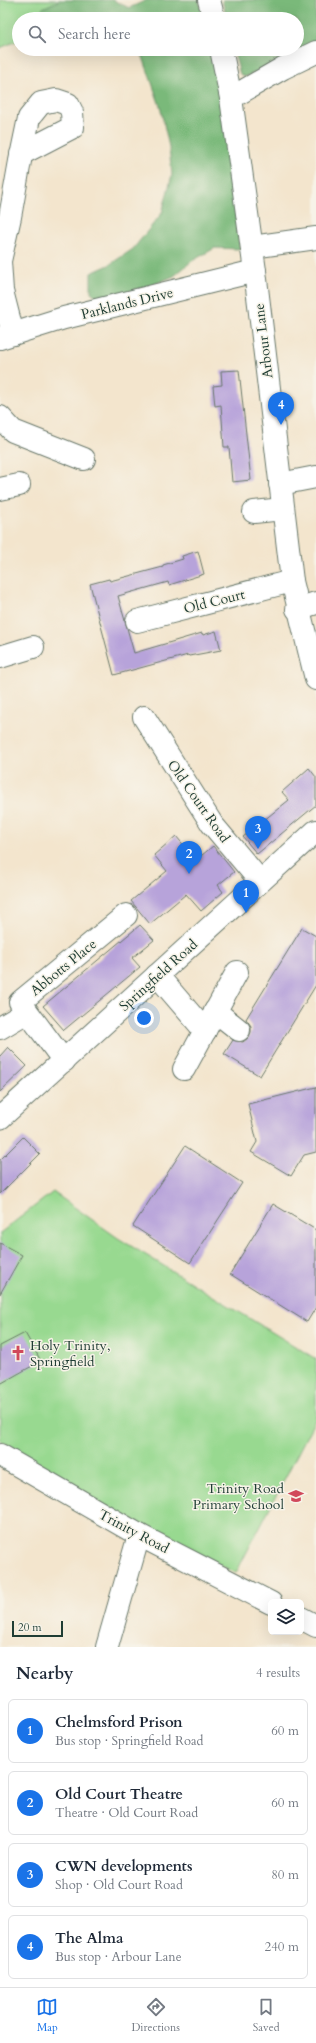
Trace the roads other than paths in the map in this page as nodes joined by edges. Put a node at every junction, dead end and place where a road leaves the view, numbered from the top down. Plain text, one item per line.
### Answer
1 (209, 0) edge
2 (212, 12) edge
3 (316, 52) edge
4 (222, 56) edge
5 (231, 98) junction
6 (21, 154) dead end
7 (316, 238) edge
8 (252, 247) junction
9 (1, 255) edge
10 (255, 271) junction
11 (6, 336) edge
12 (0, 417) edge
13 (84, 460) dead end
14 (316, 477) edge
15 (280, 484) junction
16 (283, 509) junction
17 (254, 512) dead end
18 (292, 581) junction
19 (307, 606) edge
20 (137, 621) dead end
21 (33, 647) dead end
22 (0, 657) edge
23 (316, 679) edge
24 (144, 717) dead end
25 (316, 831) edge
26 (260, 881) junction
27 (126, 916) dead end
28 (237, 972) dead end
29 (157, 975) junction
30 (216, 1011) junction
31 (28, 1012) junction
32 (0, 1028) edge
33 (239, 1030) dead end
34 (205, 1031) junction
35 (64, 1061) junction
36 (184, 1069) dead end
37 (0, 1118) edge
38 (0, 1455) edge
39 (139, 1535) junction
40 (268, 1601) edge
41 (304, 1620) edge
42 (316, 1626) edge
43 (107, 1647) edge

1 - 2 street
3 - 5 street
4 - 5 street, Arbour Lane
5 - 8 street, Arbour Lane
6 - 9 street
7 - 8 street
8 - 10 street, Arbour Lane
9 - 11 street
10 - 11 street, Parklands Drive
10 - 15 street, Arbour Lane
12 - 13 street
14 - 15 street
15 - 16 street, Arbour Lane
16 - 17 street
16 - 18 street, Arbour Lane
18 - 19 street, Arbour Lane
18 - 20 street, Old Court
19 - 23 street, Arbour Lane
21 - 22 street
24 - 26 street, Old Court Road
25 - 26 street, Springfield Road
26 - 29 street, Springfield Road
27 - 31 street, Abbotts Place
28 - 30 street
29 - 34 street
29 - 35 street, Springfield Road
30 - 33 street
30 - 34 street
31 - 32 street
31 - 35 street, Abbotts Place
34 - 36 street
35 - 37 street, Springfield Road
38 - 39 street, Trinity Road
39 - 40 street, Trinity Road
39 - 43 street
41 - 42 street

